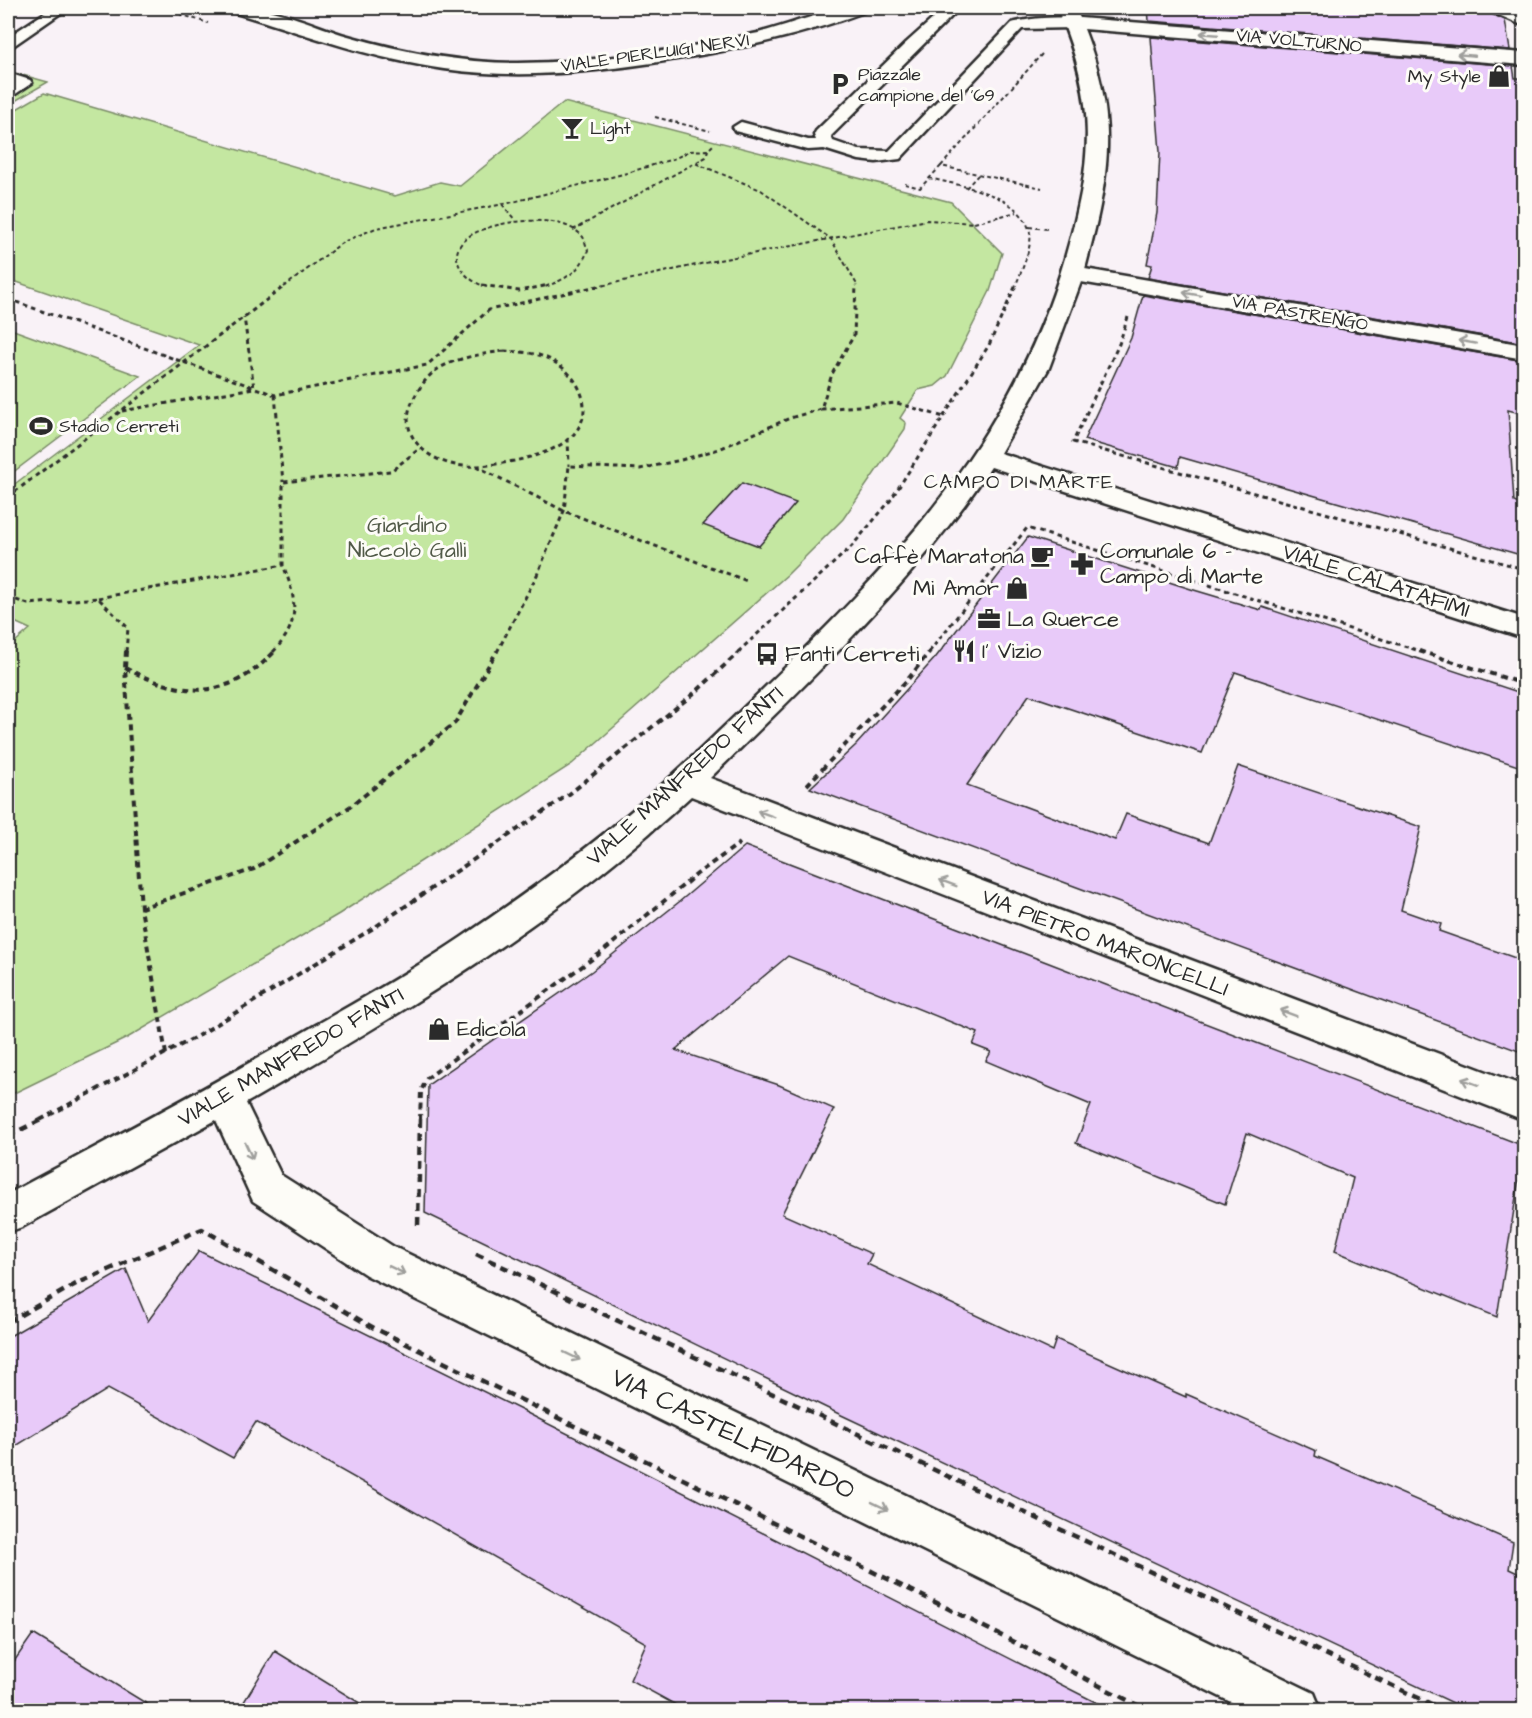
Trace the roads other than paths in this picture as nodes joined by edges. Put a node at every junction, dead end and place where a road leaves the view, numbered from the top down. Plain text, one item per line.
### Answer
1 (61, 8) edge
2 (239, 8) edge
3 (858, 8) edge
4 (953, 8) edge
5 (1498, 8) edge
6 (1070, 15) edge
7 (1524, 21) edge
8 (8, 43) edge
9 (1524, 59) edge
10 (8, 78) edge
11 (8, 92) edge
12 (741, 127) dead end
13 (826, 144) junction
14 (1074, 274) junction
15 (1524, 352) edge
16 (987, 457) junction
17 (1524, 628) edge
18 (685, 781) junction
19 (225, 1098) junction
20 (1524, 1103) edge
21 (8, 1214) edge
22 (1297, 1710) edge

1 - 8 lane
2 - 3 street, VIALE PIERLUIGI NERVI
4 - 13 lane
5 - 7 street
9 -> 6 street, VIA VOLTURNO
6 - 13 lane
6 - 14 street, VIALE MANFREDO FANTI
10 - 11 lane
12 - 13 lane
15 -> 14 street, VIA PASTRENGO
14 - 16 street, VIALE MANFREDO FANTI
16 - 17 street, VIALE CALATAFIMI
16 - 18 street, VIALE MANFREDO FANTI
18 - 19 street, VIALE MANFREDO FANTI
20 -> 18 street, VIA PIETRO MARONCELLI
19 - 21 street, VIALE MANFREDO FANTI
19 -> 22 street, VIA CASTELFIDARDO

